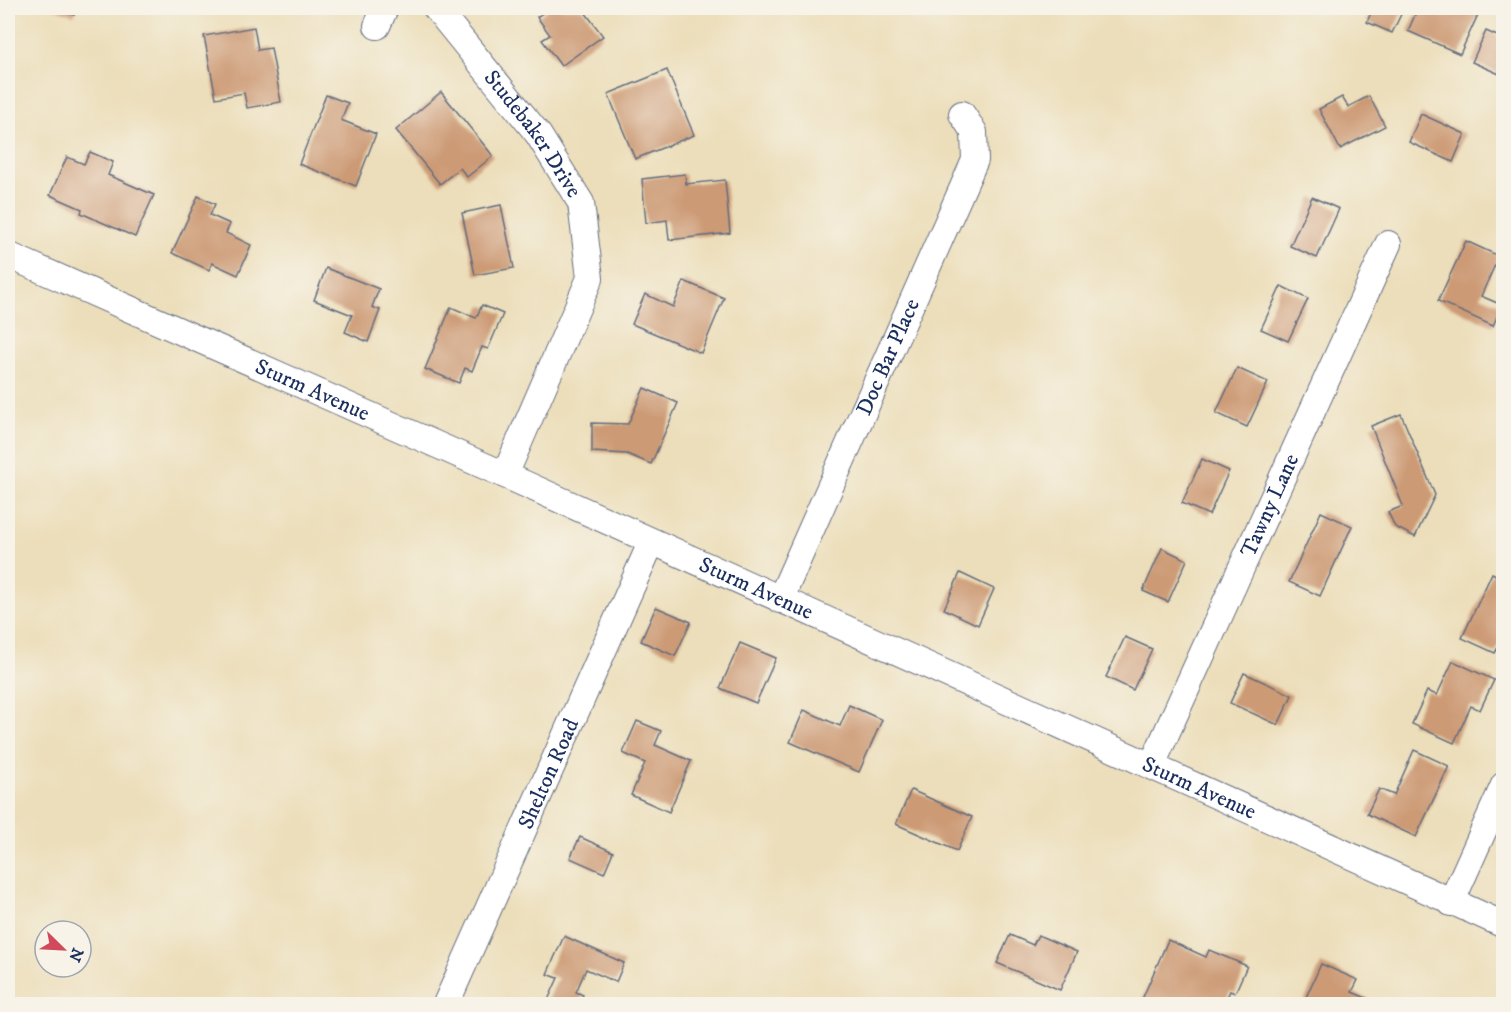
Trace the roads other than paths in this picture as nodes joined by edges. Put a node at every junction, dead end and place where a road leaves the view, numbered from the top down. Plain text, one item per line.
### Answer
1 (436, 8) edge
2 (962, 114) dead end
3 (1388, 244) dead end
4 (8, 255) edge
5 (505, 475) junction
6 (651, 543) junction
7 (780, 600) junction
8 (1152, 765) junction
9 (1503, 785) edge
10 (1452, 903) junction
11 (1503, 925) edge
12 (446, 1005) edge

1 - 5 street, Studebaker Drive
2 - 7 street, Doc Bar Place
3 - 8 street, Tawny Lane
4 - 5 street, Sturm Avenue
5 - 6 street, Sturm Avenue
6 - 7 street, Sturm Avenue
6 - 12 street, Shelton Road
7 - 8 street, Sturm Avenue
8 - 10 street, Sturm Avenue
9 - 10 street
10 - 11 street, Sturm Avenue

